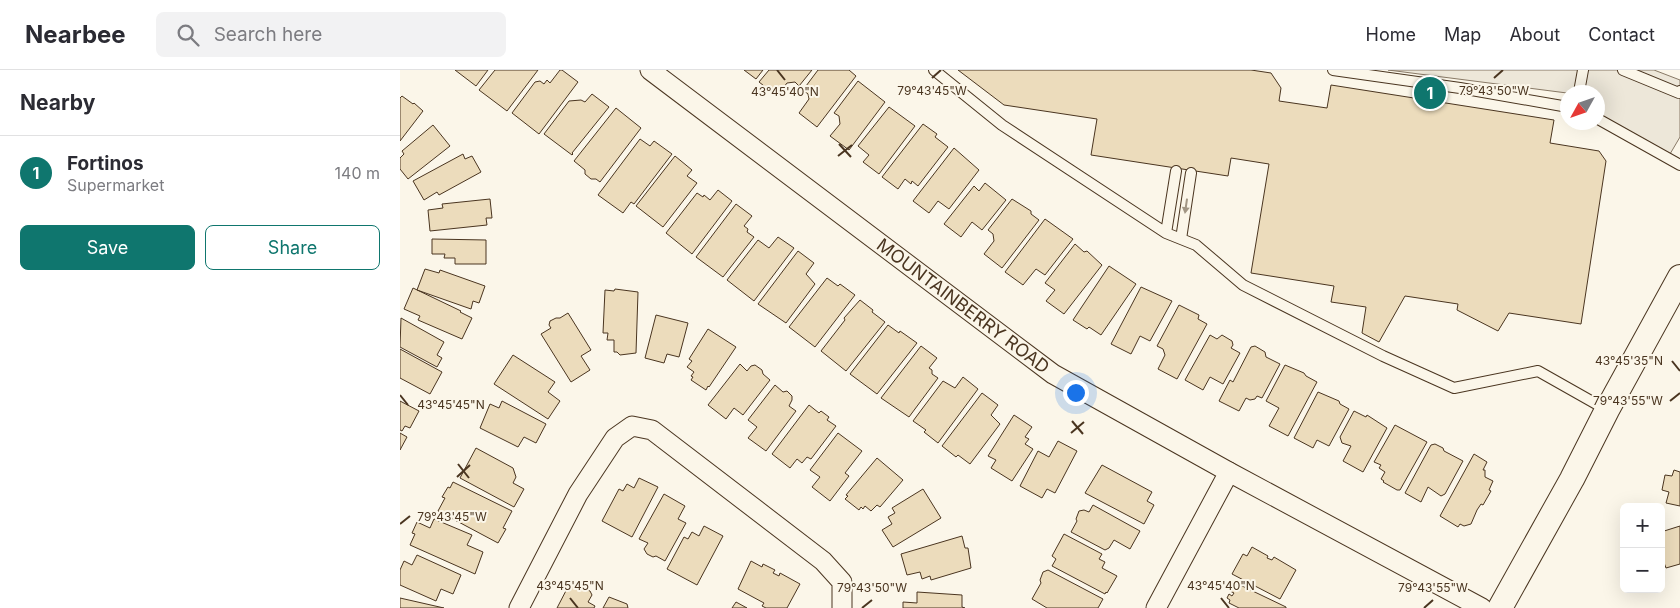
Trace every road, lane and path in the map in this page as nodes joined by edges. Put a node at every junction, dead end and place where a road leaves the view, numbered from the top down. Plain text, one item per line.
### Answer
1 (650, 70) edge
2 (934, 70) edge
3 (1333, 70) edge
4 (1583, 70) edge
5 (1623, 70) edge
6 (1580, 85) edge
7 (1680, 91) edge
8 (1560, 106) edge
9 (1605, 123) edge
10 (1680, 164) edge
11 (1176, 171) dead end
12 (1191, 173) dead end
13 (1166, 233) junction
14 (1181, 239) junction
15 (1680, 277) edge
16 (1608, 410) junction
17 (1229, 472) junction
18 (519, 608) edge
19 (842, 608) edge
20 (1156, 608) edge
21 (1482, 608) edge
22 (1500, 608) edge

1 - 17 street, MOUNTAINBERRY ROAD
2 - 13 lane
3 - 8 lane
4 - 6 lane
5 - 7 lane
9 - 10 lane
11 - 13 lane
12 -> 14 lane
13 - 14 lane
14 - 16 lane
15 - 16 street
16 - 22 street
17 - 20 street
17 - 21 street, MOUNTAINBERRY ROAD
18 - 19 street

